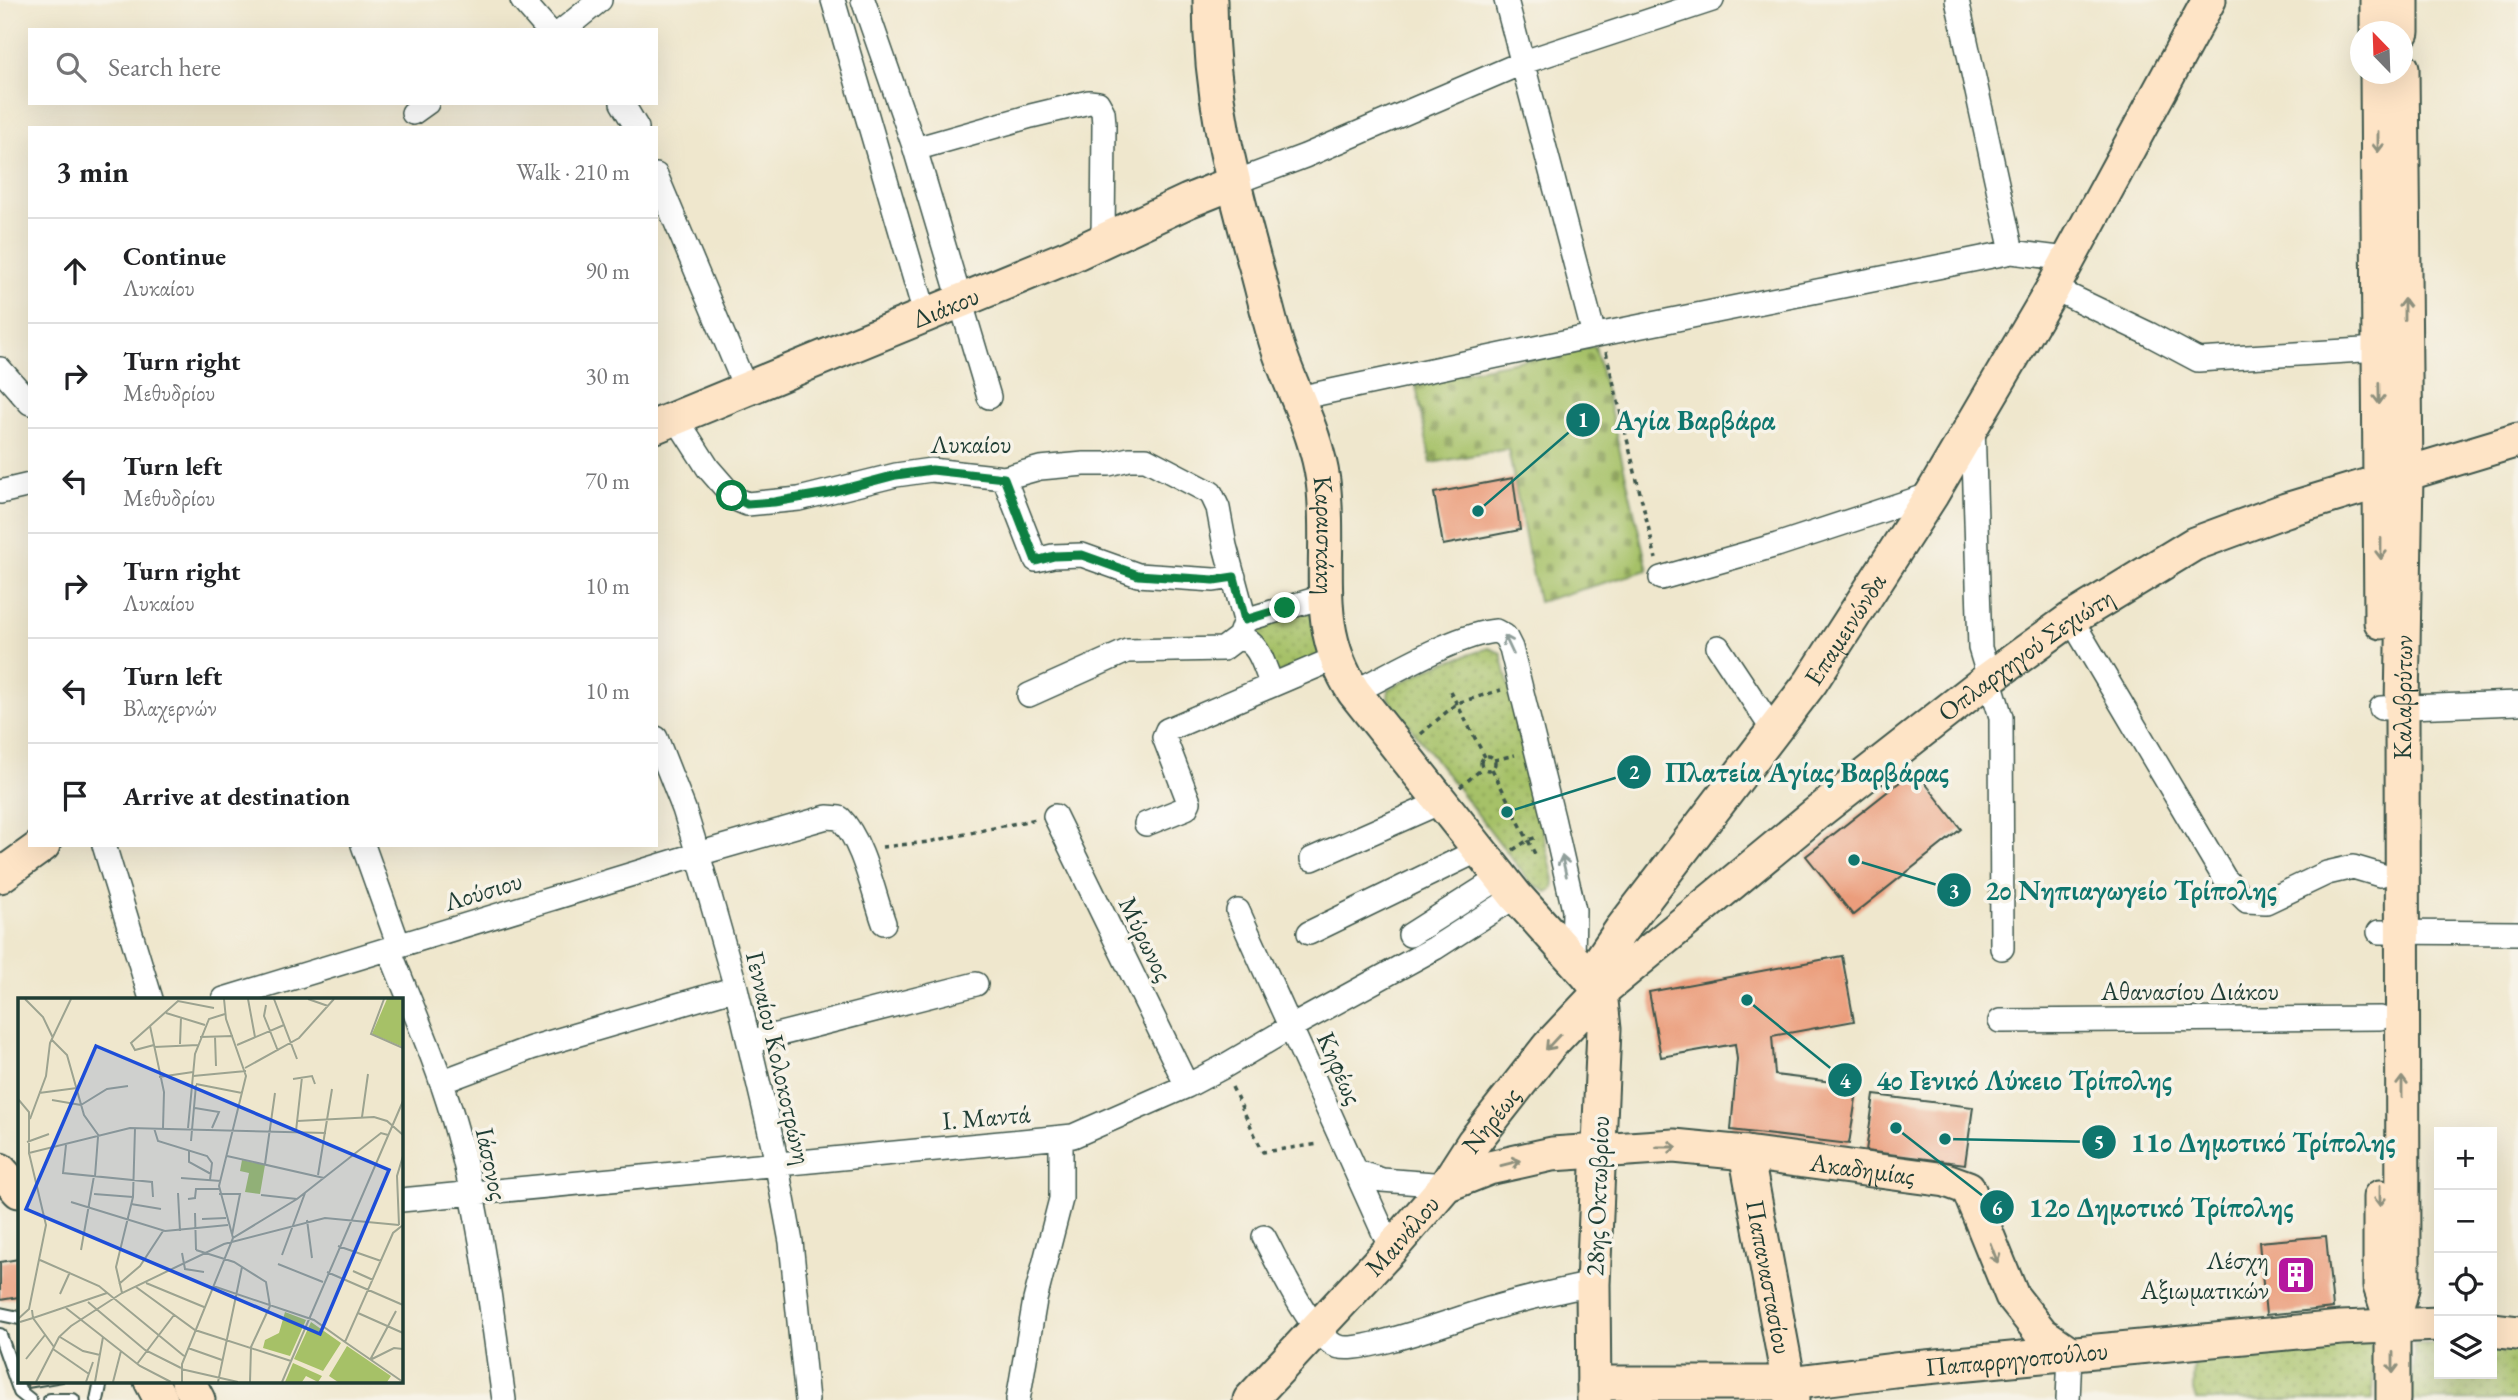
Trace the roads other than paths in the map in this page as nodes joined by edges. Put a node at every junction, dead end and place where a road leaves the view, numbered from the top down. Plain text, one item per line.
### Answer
1 (522, 0) edge
2 (600, 0) edge
3 (833, 0) edge
4 (863, 0) edge
5 (1210, 0) edge
6 (1507, 0) edge
7 (1712, 0) edge
8 (1957, 0) edge
9 (2209, 0) edge
10 (2377, 0) edge
11 (2402, 0) edge
12 (2377, 21) edge
13 (2402, 21) edge
14 (546, 28) edge
15 (1524, 62) junction
16 (2377, 84) edge
17 (2403, 84) edge
18 (623, 105) edge
19 (636, 126) edge
20 (915, 149) junction
21 (658, 180) edge
22 (1233, 183) junction
23 (1103, 241) junction
24 (2012, 252) junction
25 (2060, 274) junction
26 (961, 302) junction
27 (926, 317) junction
28 (1598, 334) junction
29 (2379, 349) junction
30 (0, 369) edge
31 (746, 389) junction
32 (989, 397) dead end
33 (1298, 398) junction
34 (28, 401) edge
35 (666, 422) edge
36 (1973, 425) junction
37 (2518, 440) edge
38 (1004, 478) junction
39 (2393, 478) junction
40 (28, 485) edge
41 (0, 492) edge
42 (1932, 494) junction
43 (1234, 577) junction
44 (1661, 578) road end
45 (1326, 596) junction
46 (2071, 619) junction
47 (1242, 629) junction
48 (1718, 647) dead end
49 (1336, 658) junction
50 (1988, 679) junction
51 (1272, 685) junction
52 (1354, 692) junction
53 (1029, 695) dead end
54 (2518, 703) edge
55 (2392, 707) junction
56 (1773, 730) junction
57 (658, 743) edge
58 (1441, 802) junction
59 (1055, 816) road end
60 (1146, 824) dead end
61 (40, 847) edge
62 (105, 847) edge
63 (364, 847) edge
64 (698, 854) junction
65 (1312, 859) dead end
66 (1497, 872) junction
67 (2381, 875) junction
68 (0, 876) edge
69 (1238, 911) dead end
70 (884, 923) dead end
71 (2390, 932) junction
72 (1309, 933) dead end
73 (2518, 933) edge
74 (1410, 935) dead end
75 (394, 948) junction
76 (2002, 948) dead end
77 (1579, 965) junction
78 (976, 984) dead end
79 (736, 988) junction
80 (151, 998) edge
81 (227, 998) edge
82 (2380, 1018) junction
83 (2000, 1021) dead end
84 (1291, 1027) junction
85 (749, 1042) junction
86 (441, 1082) junction
87 (1187, 1086) junction
88 (1061, 1138) junction
89 (1599, 1151) junction
90 (1746, 1153) junction
91 (777, 1163) junction
92 (0, 1170) edge
93 (1357, 1172) junction
94 (1446, 1185) junction
95 (18, 1190) edge
96 (471, 1192) junction
97 (402, 1200) edge
98 (1264, 1237) dead end
99 (1391, 1249) junction
100 (1593, 1284) junction
101 (0, 1314) edge
102 (18, 1318) edge
103 (2434, 1324) edge
104 (2393, 1325) junction
105 (1318, 1329) junction
106 (2497, 1331) edge
107 (2518, 1333) edge
108 (0, 1335) edge
109 (2070, 1353) junction
110 (101, 1382) edge
111 (152, 1382) edge
112 (189, 1382) edge
113 (1594, 1391) edge
114 (1790, 1391) edge
115 (30, 1400) edge
116 (50, 1400) edge
117 (73, 1400) edge
118 (97, 1400) edge
119 (161, 1400) edge
120 (198, 1400) edge
121 (504, 1400) edge
122 (807, 1400) edge
123 (1018, 1400) edge
124 (1250, 1400) edge
125 (2068, 1400) edge
126 (2393, 1400) edge

1 - 14 street
2 - 14 street
3 - 27 street
4 - 20 street
5 - 22 main road, Καραισκάκη
6 - 15 street
7 - 15 street
8 - 24 street
9 - 25 main road, Επαμεινώνδα
10 - 12 main road
11 - 13 main road
15 - 22 street
15 - 28 street
16 -> 29 main road, Καλαβρύτων
39 -> 17 main road, Καλαβρύτων
18 - 19 street
20 - 23 street
20 - 26 street
21 - 31 street
22 - 23 main road, Διάκου
22 - 33 main road, Καραισκάκη
23 - 26 main road, Διάκου
24 - 25 street
24 - 28 street
25 - 29 street
25 - 36 main road, Επαμεινώνδα
26 - 27 main road, Διάκου
26 - 32 street
27 - 31 main road, Διάκου
28 - 33 street
29 -> 39 main road, Καλαβρύτων
30 - 34 street
31 - 35 main road, Διάκου
33 - 45 main road, Καραισκάκη
35 - 38 street, Λυκαίου
36 - 42 main road, Επαμεινώνδα
36 - 50 street
37 - 39 main road, Οπλαρχηγού Σεχιώτη
38 - 43 street
38 - 43 street, Λυκαίου
39 - 46 main road, Οπλαρχηγού Σεχιώτη
39 - 55 main road, Καλαβρύτων
40 - 41 street
42 - 44 street
42 - 56 main road, Επαμεινώνδα
43 - 47 street, Λυκαίου
45 - 47 street
45 - 49 main road, Καραισκάκη
46 - 50 main road, Οπλαρχηγού Σεχιώτη
46 - 67 street
47 - 51 street
47 - 53 street
48 - 56 street
49 - 51 street
49 - 52 main road, Καραισκάκη
50 - 76 street
50 - 77 main road, Οπλαρχηγού Σεχιώτη
51 - 60 street
52 - 58 main road, Καραισκάκη
77 -> 52 street
54 - 55 street
55 - 67 main road, Καλαβρύτων
55 - 71 main road, Καλαβρύτων
56 - 77 main road, Επαμεινώνδα
57 - 64 street, Γενναίου Κολοκοτρώνη
58 - 65 street
58 - 66 main road, Καραισκάκη
59 - 87 street, Μύρωνος
61 - 68 main road
62 - 80 street
63 - 75 street, Ιάσονος
64 - 70 street, Λούσιου
64 - 75 street, Λούσιου
64 - 79 street, Γενναίου Κολοκοτρώνη
66 - 72 street
66 - 74 street
66 - 77 main road, Καραισκάκη
66 - 84 street, Ι. Μαντά
67 - 71 main road, Καλαβρύτων
69 - 84 street, Κηφέως
71 - 73 street
71 - 82 main road, Καλαβρύτων
104 -> 71 main road, Καλαβρύτων
75 - 81 street, Λούσιου
75 - 86 street, Ιάσονος
77 - 89 main road, 28ης Οκτωβρίου
77 -> 94 main road, Νηρέως
78 - 85 street
79 - 85 street, Γενναίου Κολοκοτρώνη
79 - 86 street
82 - 83 street, Αθανασίου Διάκου
82 -> 104 main road, Καλαβρύτων
84 - 87 street, Ι. Μαντά
84 - 93 street, Κηφέως
85 - 91 street, Γενναίου Κολοκοτρώνη
86 - 96 street, Ιάσονος
87 - 88 street, Ι. Μαντά
88 - 91 street, Ι. Μαντά
88 - 123 street
89 -> 90 main road, Ακαδημίας
94 -> 89 main road, Μαινάλου
89 - 100 main road, 28ης Οκτωβρίου
90 -> 109 main road, Ακαδημίας
90 - 114 main road, Παπαναστασίου
91 - 96 street, Ι. Μαντά
91 - 122 street, Γενναίου Κολοκοτρώνη
92 - 95 main road
93 - 94 street
93 - 99 street, Κηφέως
94 - 99 main road, Μαινάλου
96 - 97 street, Ι. Μαντά
96 - 121 street, Ιάσονος
98 - 105 street
99 - 105 main road, Μαινάλου
100 - 105 street
100 - 113 main road, 28ης Οκτωβρίου
101 - 102 lane
103 - 104 main road, Παπαρρηγοπούλου
104 - 109 main road, Παπαρρηγοπούλου
104 -> 126 main road, Καλαβρύτων
105 - 124 main road, Μαινάλου
106 - 107 main road
108 - 115 lane
109 - 114 main road, Παπαρρηγοπούλου
109 - 125 street
110 - 118 lane
111 - 119 main road
112 - 120 main road
113 - 114 main road, Παπαρρηγοπούλου
116 - 117 lane

